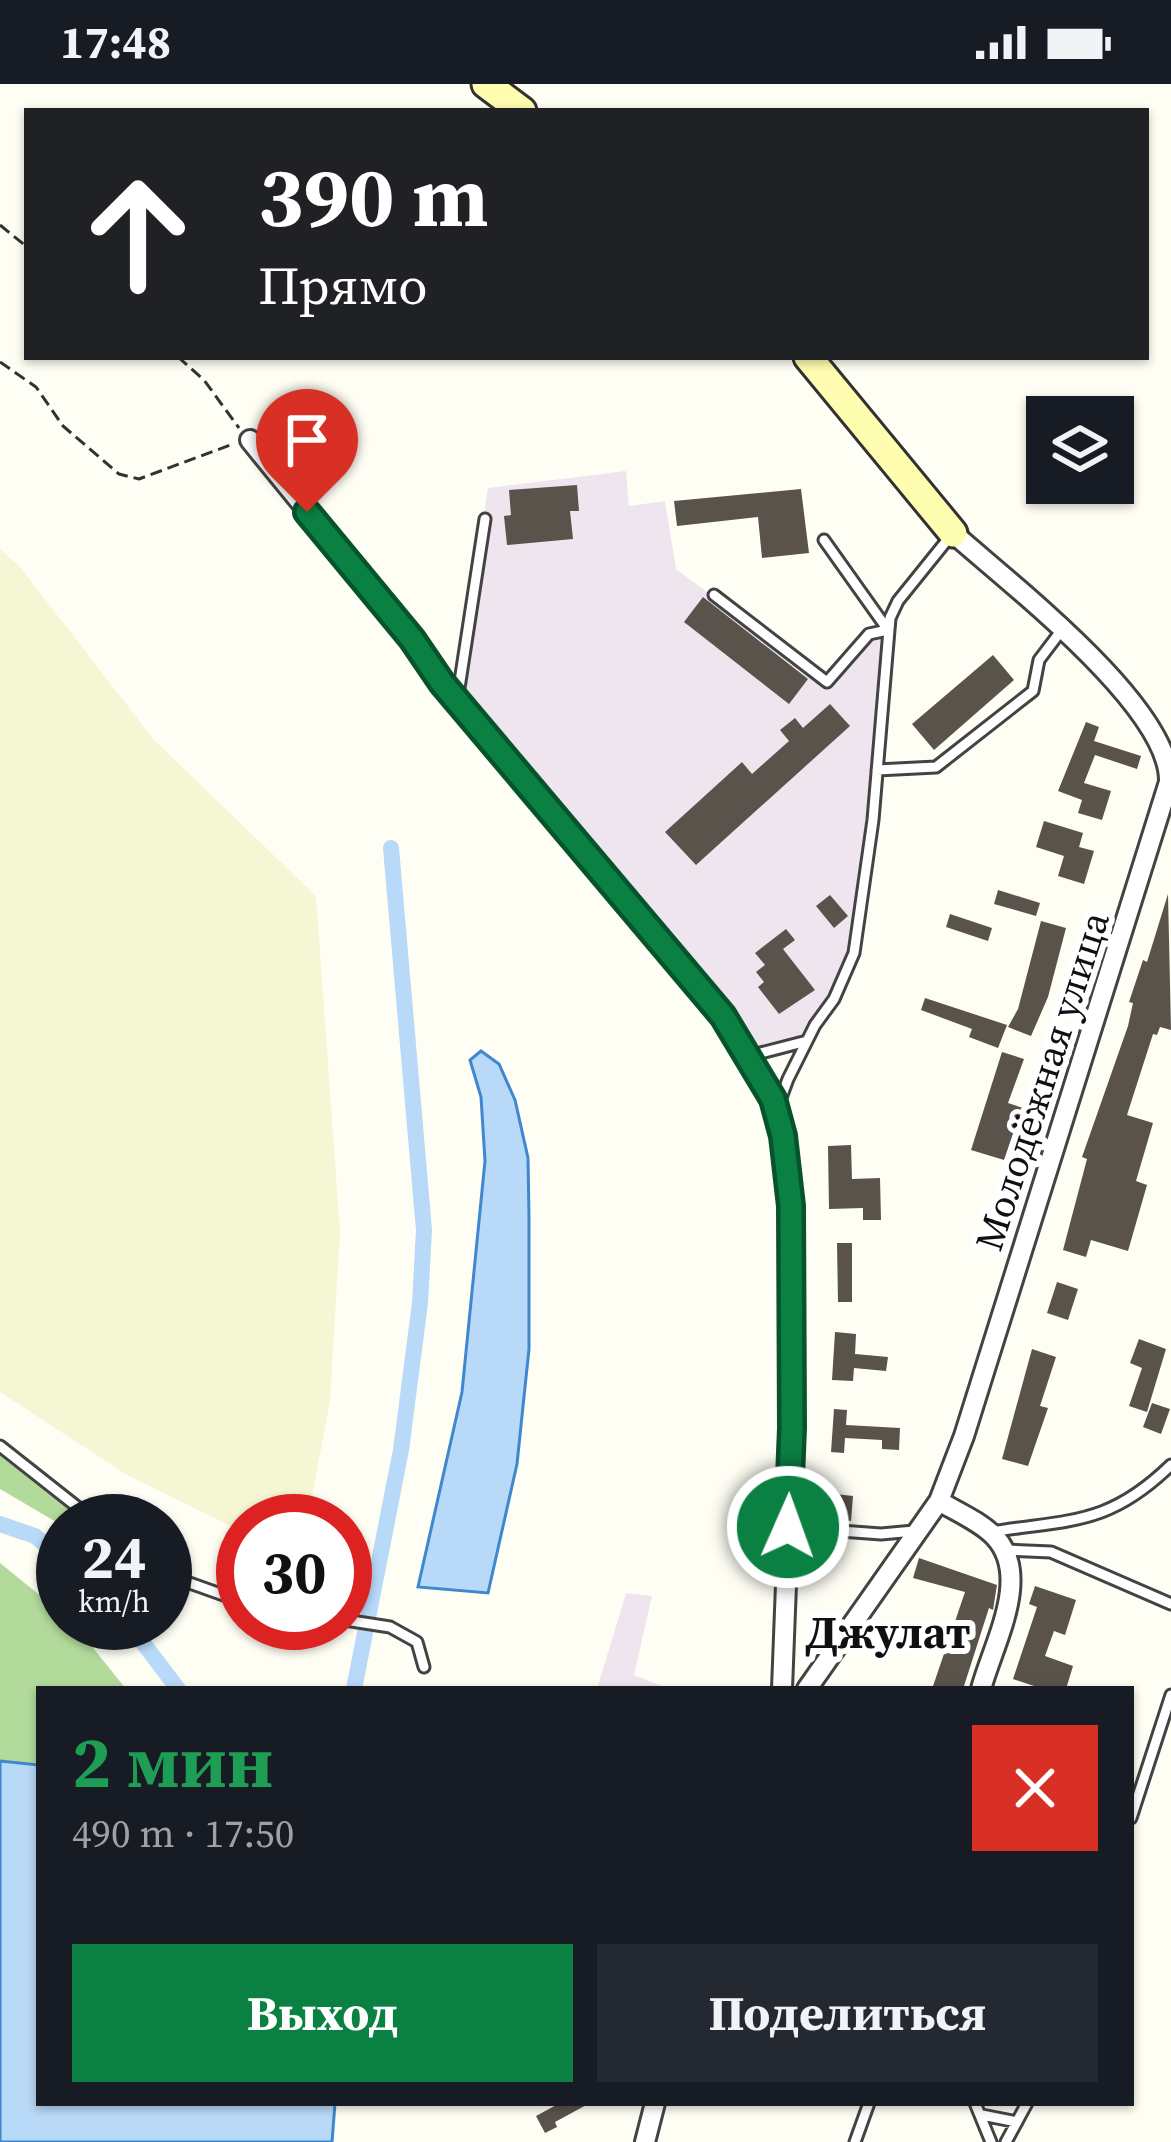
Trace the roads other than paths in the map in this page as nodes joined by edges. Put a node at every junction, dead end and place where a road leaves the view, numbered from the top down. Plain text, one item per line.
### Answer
1 (486, 84) edge
2 (518, 108) edge
3 (810, 360) edge
4 (250, 440) road end
5 (485, 519) dead end
6 (953, 533) junction
7 (824, 540) dead end
8 (715, 595) dead end
9 (889, 630) junction
10 (1061, 631) junction
11 (457, 700) junction
12 (1169, 756) edge
13 (877, 770) junction
14 (807, 1041) junction
15 (749, 1057) junction
16 (776, 1111) junction
17 (0, 1446) edge
18 (1171, 1465) edge
19 (61, 1494) edge
20 (939, 1501) junction
21 (788, 1527) junction
22 (919, 1531) junction
23 (991, 1532) junction
24 (1005, 1550) junction
25 (1171, 1604) edge
26 (372, 1625) edge
27 (424, 1667) dead end
28 (782, 1686) edge
29 (809, 1686) edge
30 (981, 1686) edge
31 (1171, 1695) edge
32 (1134, 1809) edge
33 (654, 2106) edge
34 (868, 2106) edge
35 (977, 2106) edge
36 (1026, 2106) edge
37 (982, 2115) junction
38 (1017, 2122) junction
39 (645, 2142) edge
40 (855, 2142) edge
41 (991, 2142) edge
42 (1006, 2142) edge

1 - 2 street
3 - 6 street
4 - 11 street
5 - 11 lane
6 - 9 lane
6 - 10 street, Молодёжная улица
7 - 9 lane
8 - 9 lane
9 - 13 lane
10 - 12 street, Молодёжная улица
10 - 13 lane
11 - 15 street
12 - 20 street, Молодёжная улица
13 - 14 lane
14 - 15 lane
14 - 16 lane
15 - 16 street
16 - 21 street
17 - 19 lane
18 - 23 lane
20 - 22 street, Молодёжная улица
20 - 23 street
21 - 22 lane
21 - 28 street
22 - 29 street, Молодёжная улица
23 - 24 street
24 - 25 lane
24 - 30 street
26 - 27 lane
31 - 32 lane
33 - 39 street
34 - 40 lane
35 - 37 lane
36 - 38 lane
37 - 38 lane
37 - 41 lane
38 - 42 lane

